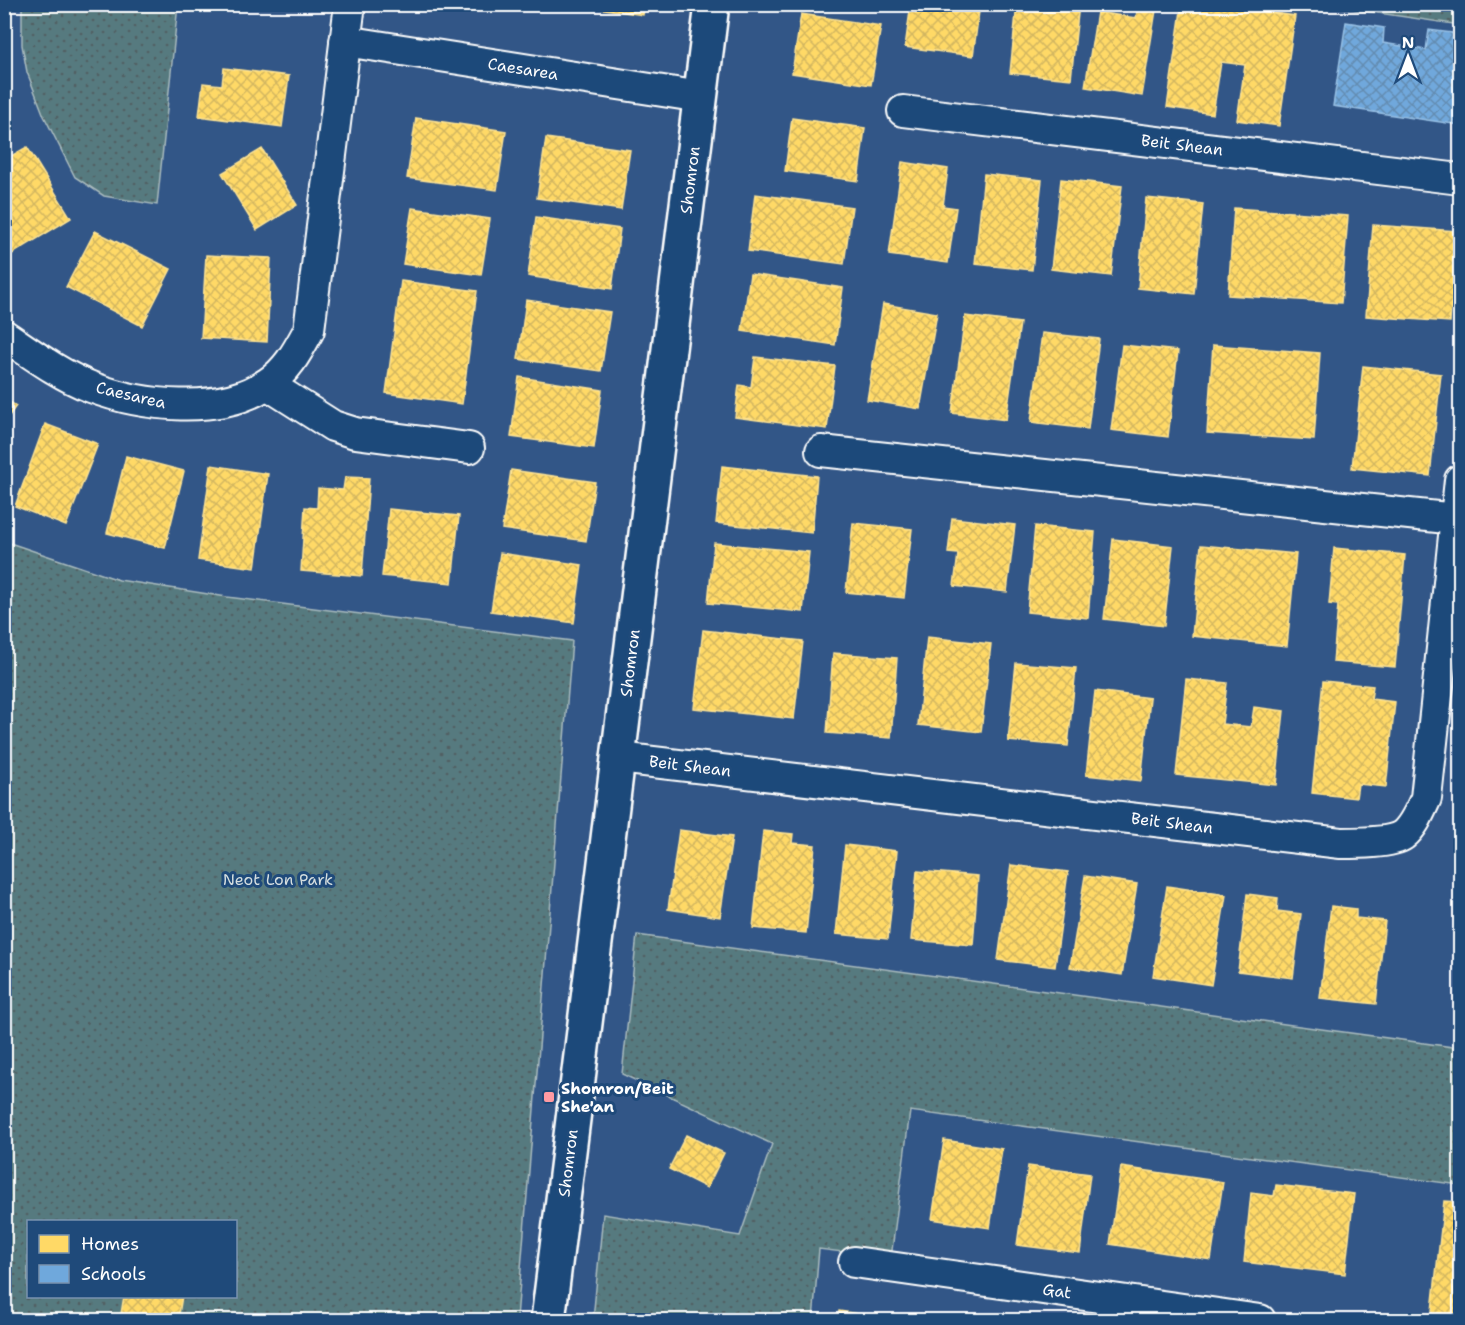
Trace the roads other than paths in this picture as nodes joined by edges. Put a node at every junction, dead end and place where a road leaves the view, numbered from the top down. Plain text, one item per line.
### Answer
1 (350, 4) edge
2 (712, 4) edge
3 (345, 41) junction
4 (701, 98) junction
5 (903, 111) dead end
6 (1461, 178) edge
7 (4, 335) edge
8 (267, 384) junction
9 (469, 448) dead end
10 (821, 451) dead end
11 (1461, 480) edge
12 (1456, 519) junction
13 (619, 758) junction
14 (854, 1262) dead end
15 (548, 1320) edge
16 (1260, 1320) edge

1 - 3 street, Caesarea
2 - 4 street, Shomron
3 - 4 street, Caesarea
3 - 8 street, Caesarea
4 - 13 street, Shomron
5 - 6 street, Beit Shean
7 - 8 street, Caesarea
8 - 9 street
10 - 12 street
11 - 12 street, Beit Shean
12 - 13 street, Beit Shean
13 - 15 street, Shomron
14 - 16 street, Gat

